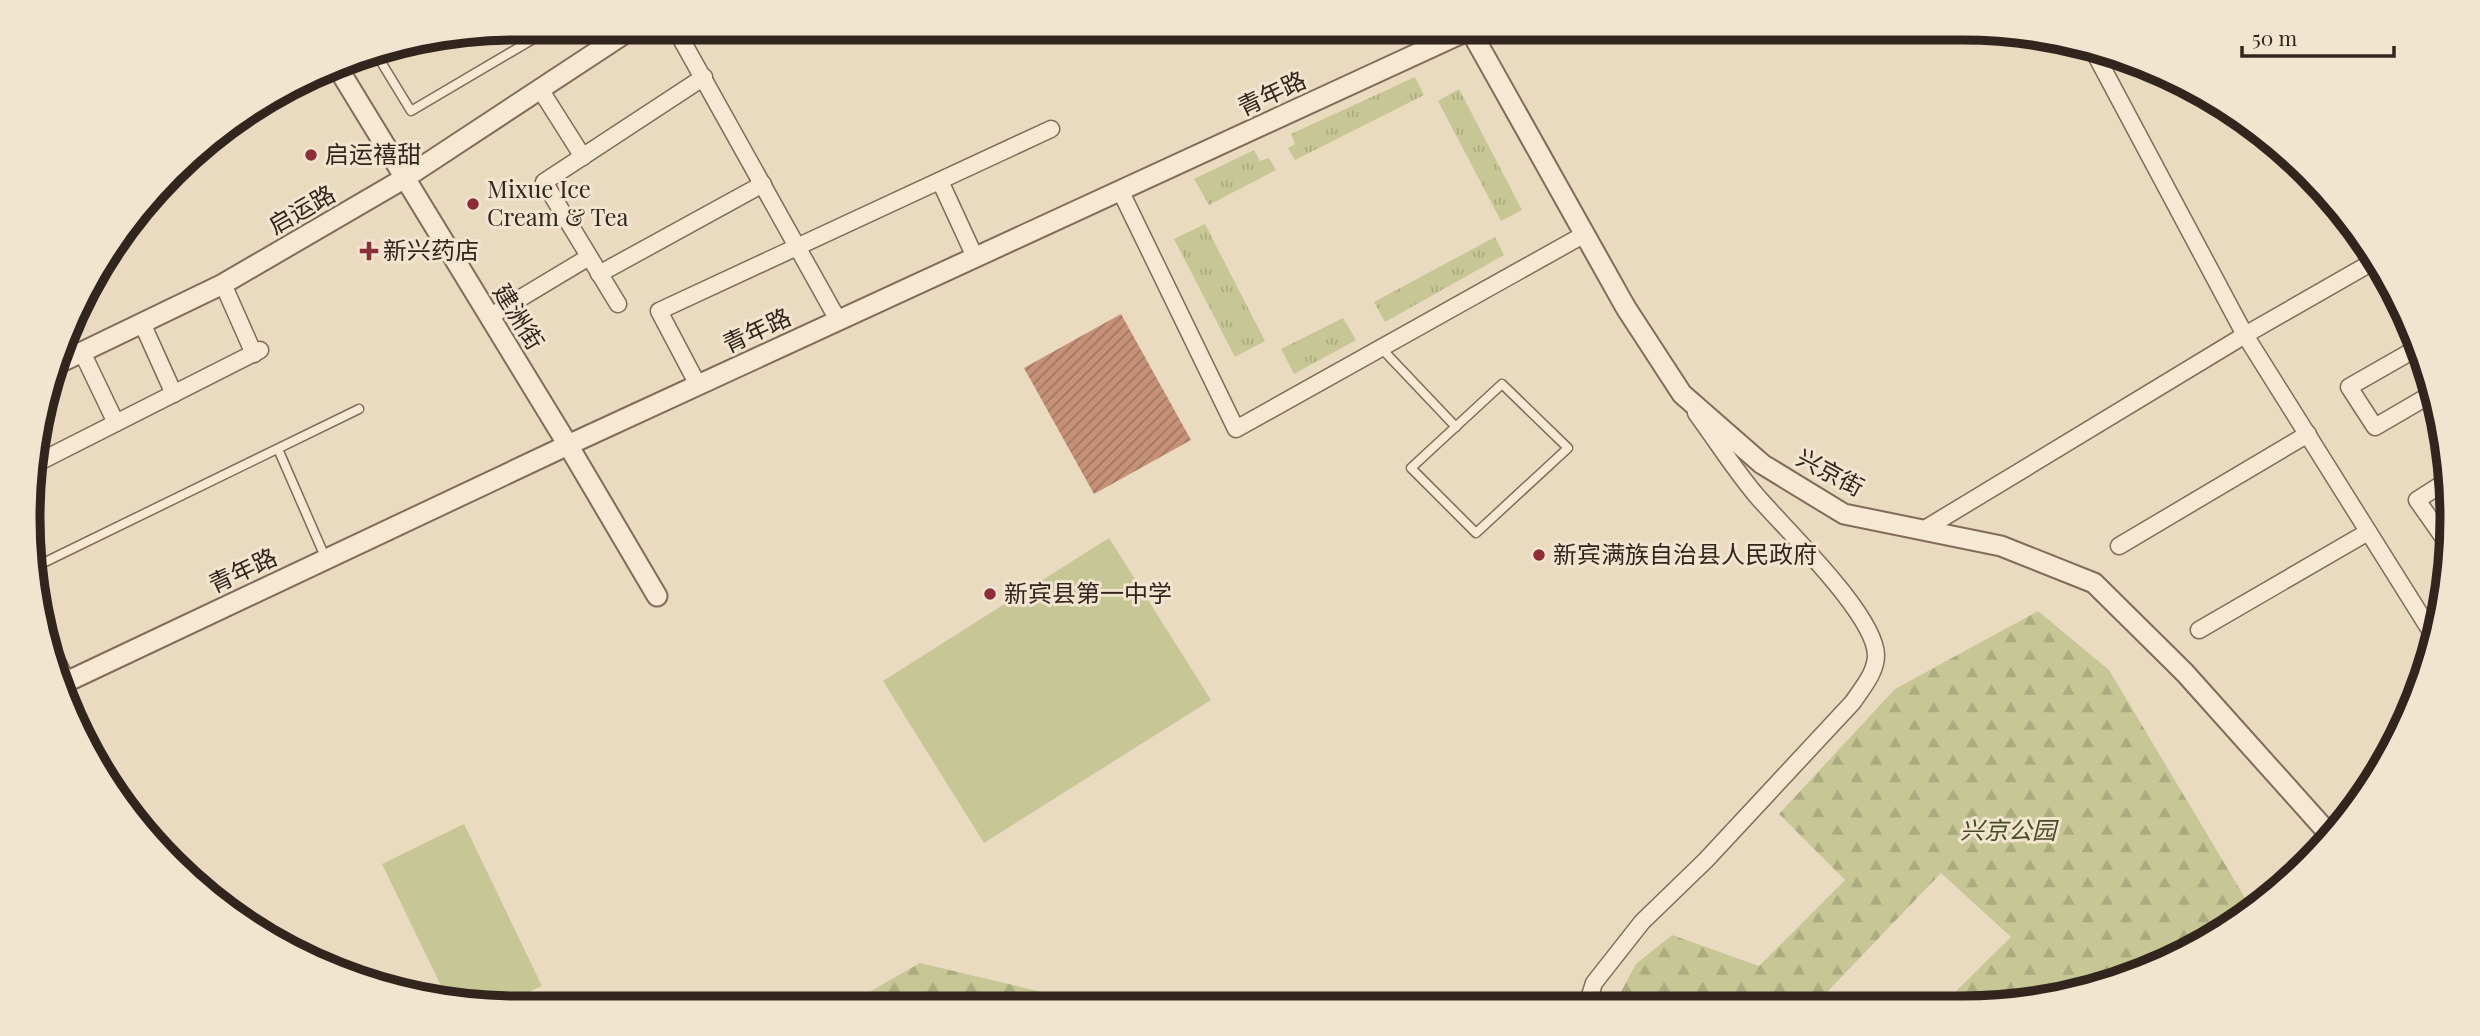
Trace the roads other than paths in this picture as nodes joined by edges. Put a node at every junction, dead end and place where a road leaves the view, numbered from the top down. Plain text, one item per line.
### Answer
1 (532, 40) edge
2 (615, 40) edge
3 (682, 40) edge
4 (1445, 40) edge
5 (1478, 40) edge
6 (381, 61) edge
7 (2099, 61) edge
8 (342, 74) edge
9 (704, 77) junction
10 (540, 89) junction
11 (1051, 129) dead end
12 (583, 157) junction
13 (405, 178) junction
14 (940, 181) junction
15 (762, 184) junction
16 (1121, 190) junction
17 (1585, 234) junction
18 (797, 247) junction
19 (589, 257) junction
20 (975, 257) junction
21 (2367, 265) edge
22 (599, 274) junction
23 (223, 284) junction
24 (618, 304) dead end
25 (489, 317) junction
26 (838, 320) junction
27 (142, 323) junction
28 (2245, 335) junction
29 (1381, 348) junction
30 (82, 352) junction
31 (2410, 352) edge
32 (68, 359) edge
33 (698, 385) junction
34 (174, 394) junction
35 (1682, 394) junction
36 (2424, 398) edge
37 (359, 409) dead end
38 (116, 423) junction
39 (1456, 427) junction
40 (2308, 434) junction
41 (568, 445) junction
42 (278, 449) junction
43 (44, 460) edge
44 (2439, 486) edge
45 (1923, 530) junction
46 (2368, 532) junction
47 (2440, 532) edge
48 (2119, 546) dead end
49 (326, 559) junction
50 (42, 563) edge
51 (657, 596) dead end
52 (2427, 626) edge
53 (2199, 630) dead end
54 (69, 681) edge
55 (2324, 829) edge
56 (1590, 996) edge

1 - 6 lane
2 - 10 street, 启运路
3 - 9 street
4 - 16 street, 青年路
5 - 17 street, 兴京街
7 - 28 street
8 - 13 street, 建洲街
9 - 12 street
9 - 15 street
10 - 12 street
10 - 13 street, 启运路
11 - 14 street
12 - 19 street
13 - 23 street, 启运路
13 - 25 street, 建洲街
14 - 18 street
14 - 20 street
15 - 18 street
15 - 22 street
16 - 20 street, 青年路
16 - 29 street
17 - 29 street
17 - 35 street, 兴京街
18 - 26 street
18 - 33 street
19 - 22 street
19 - 25 street
20 - 26 street, 青年路
21 - 28 street
22 - 24 street
23 - 27 street, 启运路
23 - 34 street
25 - 41 street, 建洲街
26 - 33 street, 青年路
27 - 30 street, 启运路
27 - 34 street
28 - 40 street
28 - 45 street
29 - 39 lane
30 - 32 street, 启运路
30 - 38 street
31 - 36 street
33 - 41 street, 青年路
34 - 38 street
35 - 45 street, 兴京街
35 - 56 street
37 - 42 lane
38 - 43 street
39 - 39 lane
40 - 46 street
40 - 48 street
41 - 49 street, 青年路
41 - 51 street, 建洲街
42 - 49 lane
42 - 50 lane
44 - 47 street
45 - 55 street, 兴京街
46 - 52 street
46 - 53 street
49 - 54 street, 青年路

